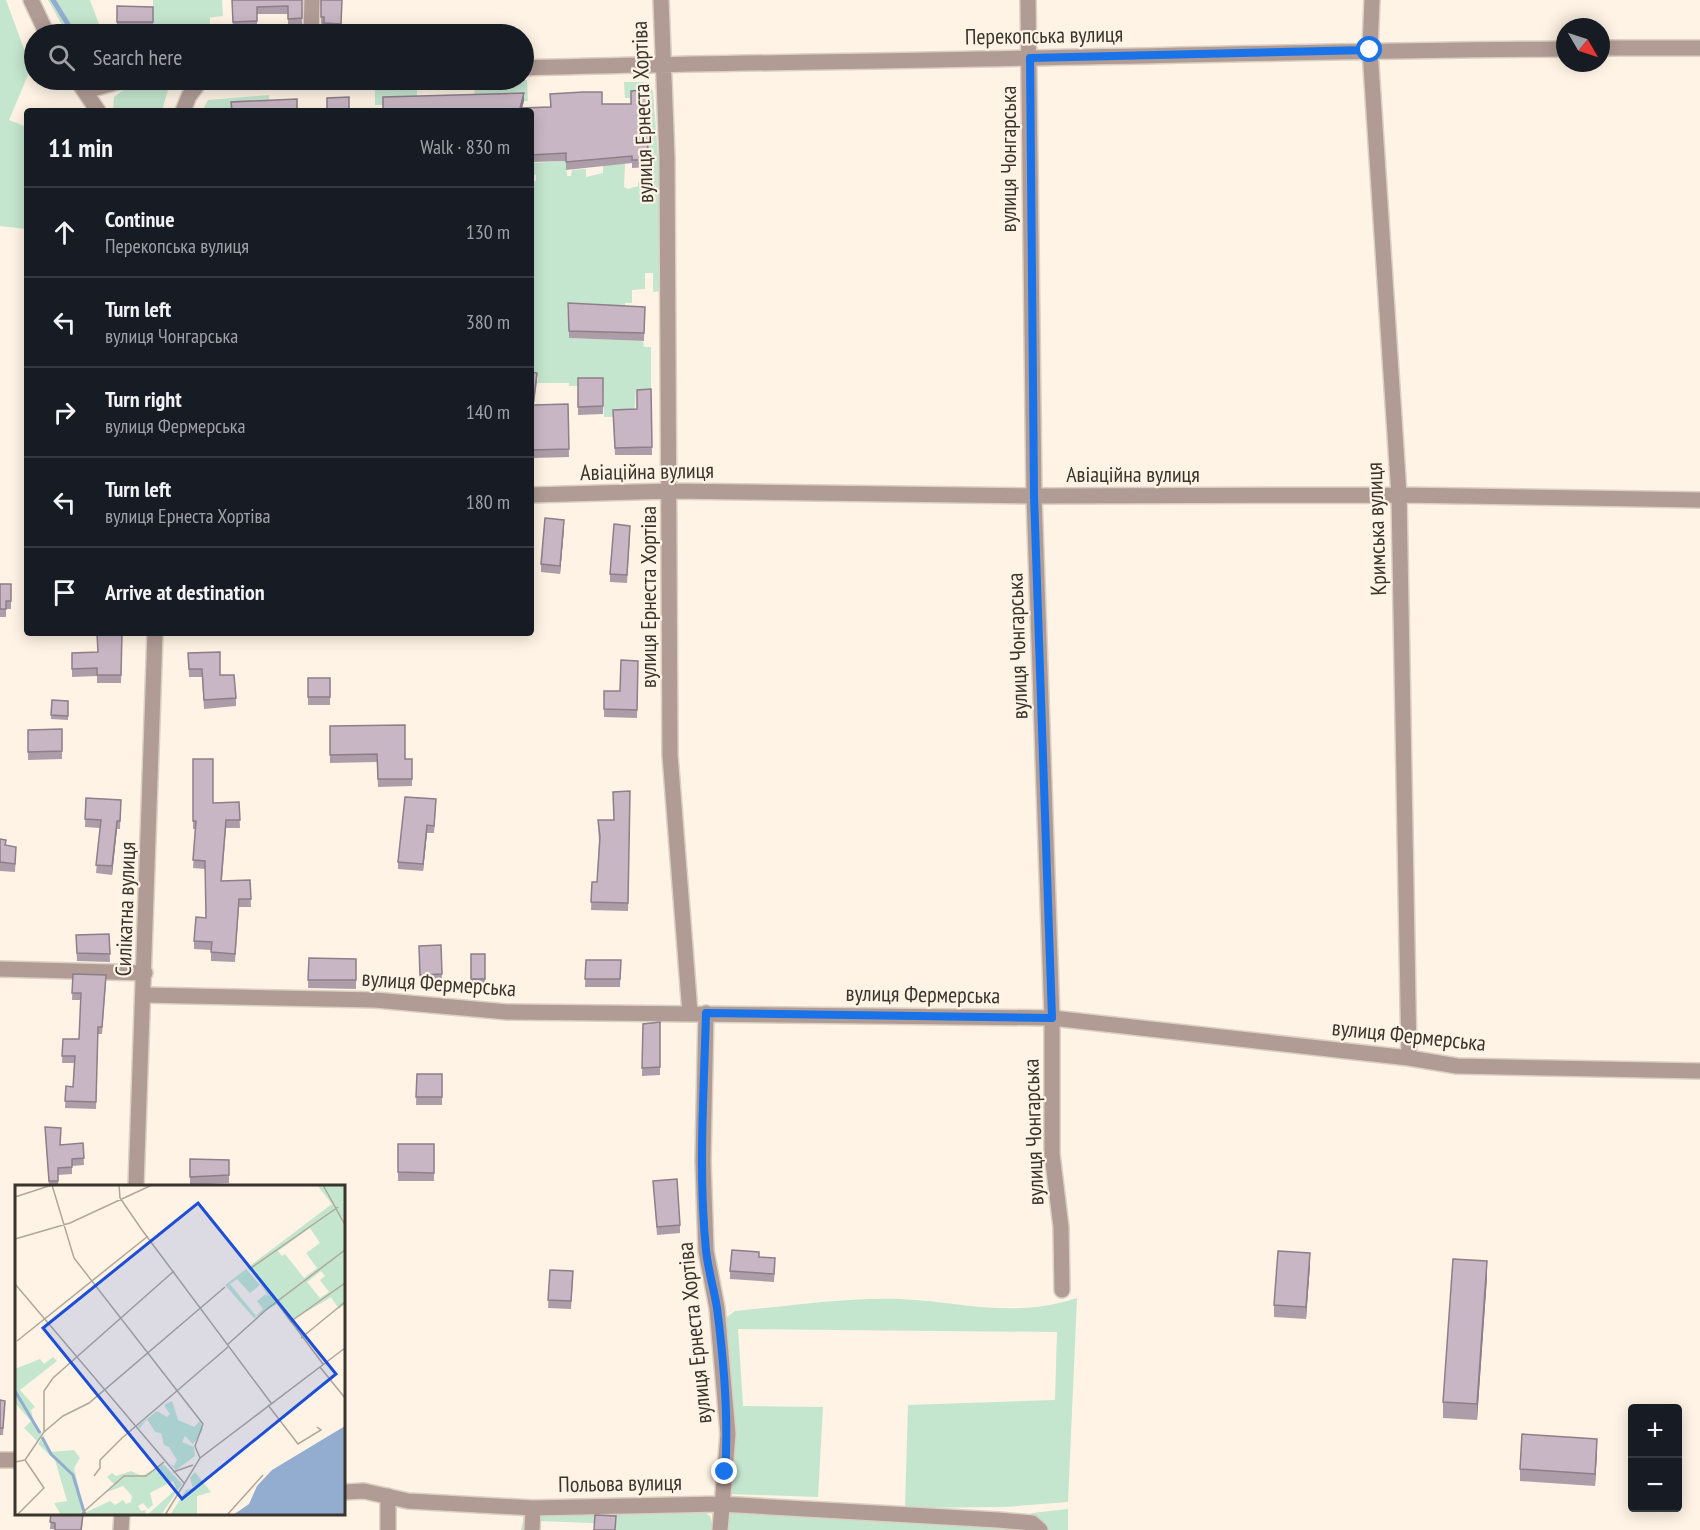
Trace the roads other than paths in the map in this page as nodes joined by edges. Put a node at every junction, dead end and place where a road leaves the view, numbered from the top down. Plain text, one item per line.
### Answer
1 (31, 0) edge
2 (312, 0) edge
3 (662, 0) edge
4 (1028, 0) edge
5 (1372, 0) edge
6 (42, 24) edge
7 (311, 24) edge
8 (1610, 48) edge
9 (1700, 48) edge
10 (1556, 49) edge
11 (1370, 50) junction
12 (1030, 58) junction
13 (663, 63) junction
14 (534, 68) edge
15 (83, 90) edge
16 (194, 90) edge
17 (96, 108) edge
18 (184, 108) edge
19 (670, 492) junction
20 (534, 495) edge
21 (1399, 495) junction
22 (1034, 496) junction
23 (1700, 500) edge
24 (155, 636) edge
25 (0, 969) edge
26 (145, 973) junction
27 (144, 995) junction
28 (690, 1013) junction
29 (706, 1013) junction
30 (1052, 1018) junction
31 (1409, 1058) junction
32 (1700, 1071) edge
33 (136, 1185) edge
34 (1062, 1290) dead end
35 (345, 1492) edge
36 (388, 1496) junction
37 (720, 1504) junction
38 (533, 1508) junction
39 (122, 1515) edge
40 (121, 1530) edge
41 (388, 1530) edge
42 (532, 1530) edge
43 (720, 1530) edge
44 (1040, 1530) edge

1 - 6 street
2 - 7 street
3 - 13 street, вулиця Ернеста Хортіва
4 - 12 street, вулиця Чонгарська
5 - 11 street, Кримська вулиця
8 - 9 street
10 - 11 street, Перекопська вулиця
11 - 12 street, Перекопська вулиця
11 - 21 street, Кримська вулиця
12 - 13 street, Перекопська вулиця
12 - 22 street, вулиця Чонгарська
13 - 14 street, Перекопська вулиця
13 - 19 street, вулиця Ернеста Хортіва
15 - 17 street
16 - 18 street
19 - 20 street, Авіаційна вулиця
19 - 22 street, Авіаційна вулиця
19 - 28 street, вулиця Ернеста Хортіва
21 - 22 street, Авіаційна вулиця
21 - 23 street, Авіаційна вулиця
21 - 31 street, Кримська вулиця
22 - 30 street, вулиця Чонгарська
24 - 26 street, Силікатна вулиця
25 - 26 street
26 - 27 street, Силікатна вулиця
27 - 28 street, вулиця Фермерська
27 - 33 street, Силікатна вулиця
28 - 29 street, вулиця Фермерська
29 - 30 street, вулиця Фермерська
29 - 37 street, вулиця Ернеста Хортіва
30 - 31 street, вулиця Фермерська
30 - 34 street, вулиця Чонгарська
31 - 32 street, вулиця Фермерська
35 - 36 street, Польова вулиця
36 - 38 street, Польова вулиця
36 - 41 street
37 - 38 street, Польова вулиця
37 - 43 street, вулиця Ернеста Хортіва
37 - 44 street, Польова вулиця
38 - 42 street
39 - 40 street

